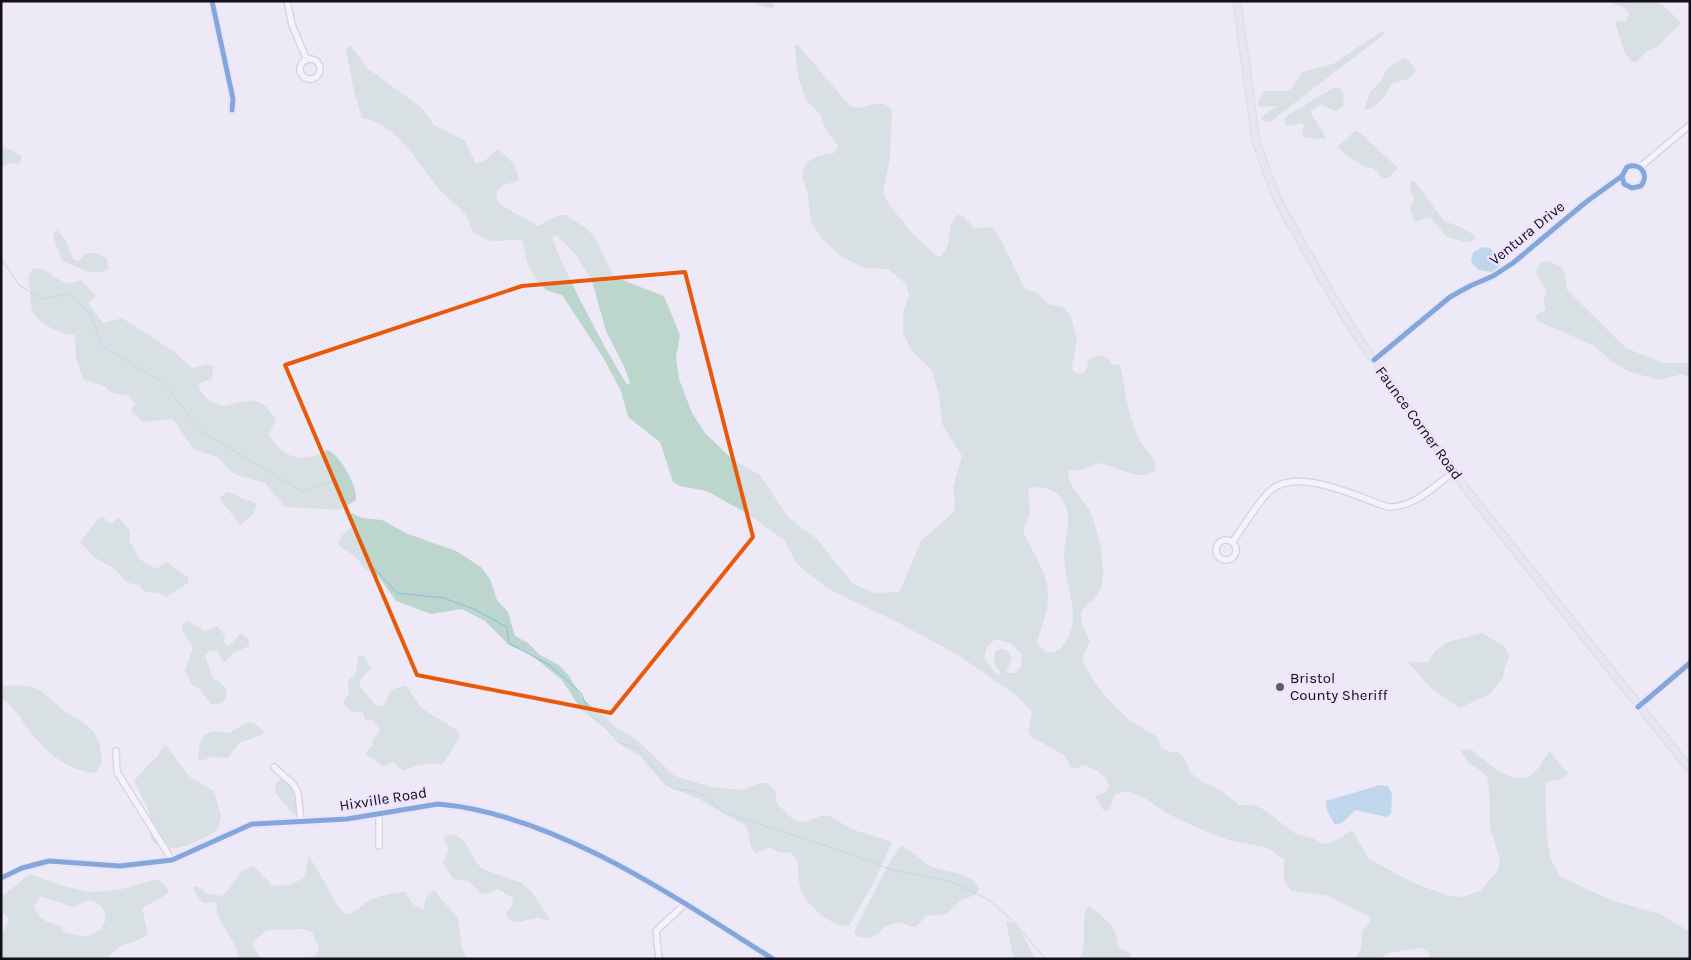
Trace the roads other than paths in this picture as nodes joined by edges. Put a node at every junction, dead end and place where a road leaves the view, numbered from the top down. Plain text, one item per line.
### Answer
1 (212, 1) edge
2 (287, 1) edge
3 (1237, 1) edge
4 (307, 60) dead end
5 (232, 110) dead end
6 (1690, 125) edge
7 (1640, 168) junction
8 (1622, 176) junction
9 (1374, 360) junction
10 (1454, 472) junction
11 (1232, 542) dead end
12 (1690, 663) edge
13 (1638, 707) junction
14 (116, 751) dead end
15 (274, 767) dead end
16 (1690, 768) edge
17 (379, 814) junction
18 (300, 821) junction
19 (379, 846) dead end
20 (172, 860) junction
21 (1, 878) edge
22 (685, 904) junction
23 (659, 959) edge
24 (774, 959) edge

1 - 5 street
2 - 4 street
3 - 9 main road, Faunce Corner Road
6 - 7 street, Ventura Drive
7 - 8 street, Ventura Drive
7 - 8 street
8 - 9 street, Ventura Drive
9 - 10 main road, Faunce Corner Road
10 - 11 street
10 - 13 main road, Faunce Corner Road
12 - 13 street
13 - 16 main road, Faunce Corner Road
14 - 20 street
15 - 18 street
17 - 18 street, Hixville Road
17 - 19 street
17 - 22 street, Hixville Road
18 - 20 street, Hixville Road
20 - 21 street, Hixville Road
22 - 23 street
22 - 24 street, Hixville Road

